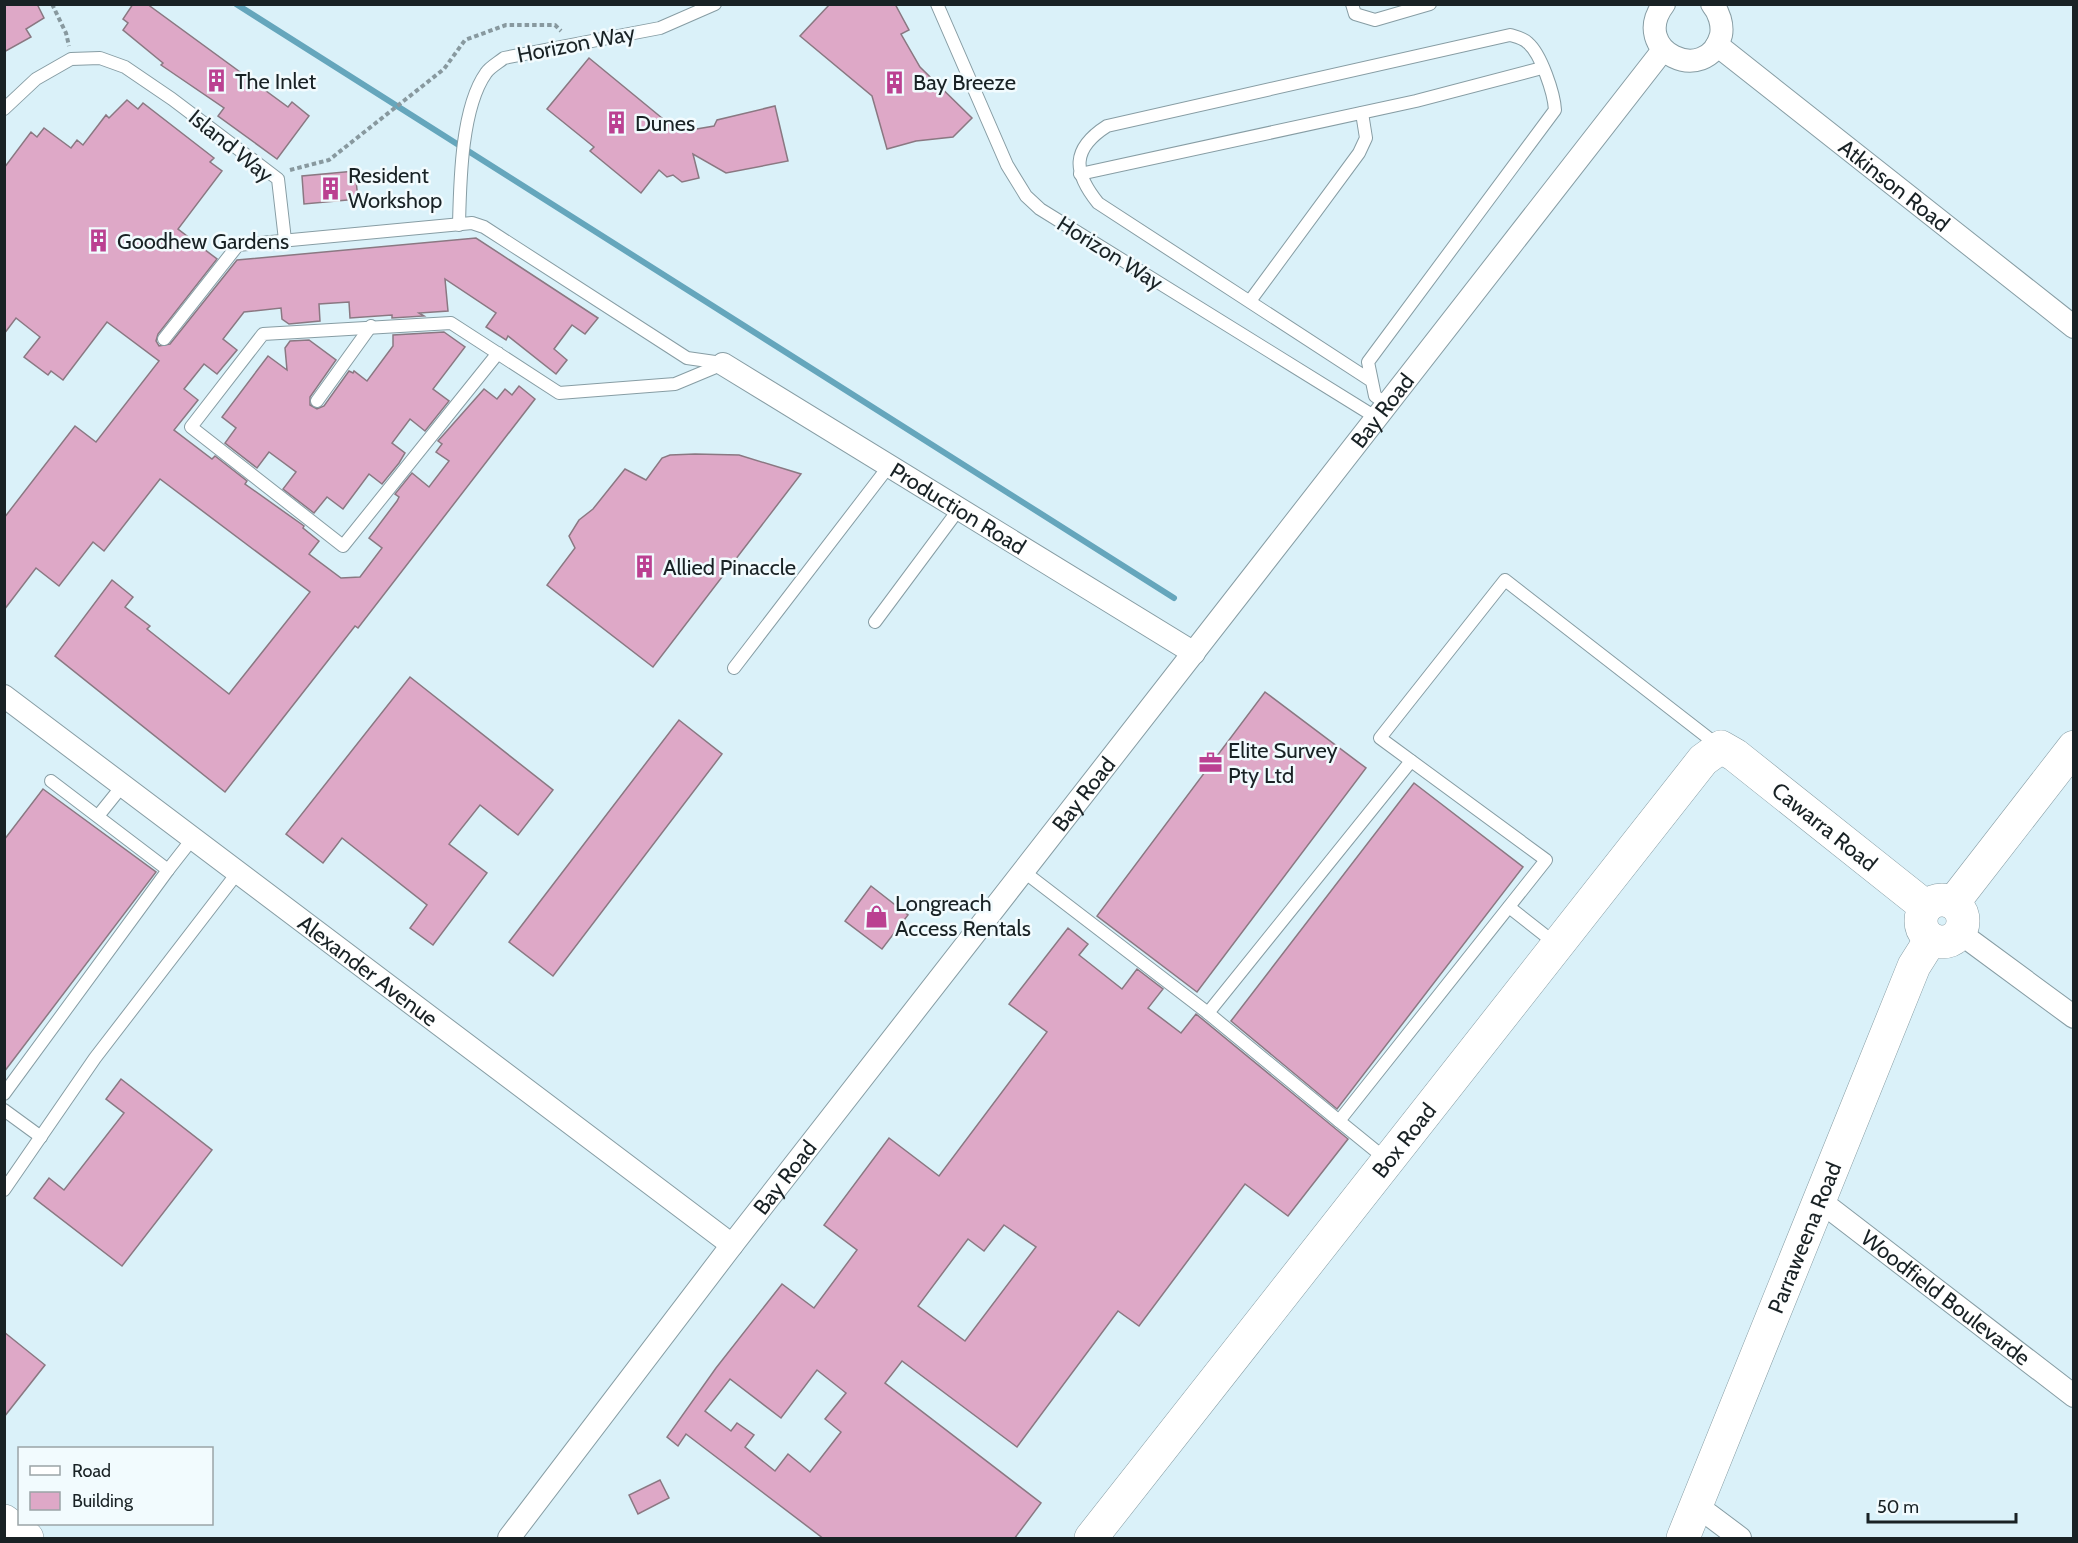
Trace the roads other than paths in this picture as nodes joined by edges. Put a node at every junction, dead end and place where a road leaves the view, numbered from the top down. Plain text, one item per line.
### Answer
1 (715, 4) edge
2 (937, 4) edge
3 (1352, 4) edge
4 (1430, 4) edge
5 (1712, 4) edge
6 (1662, 5) edge
7 (1388, 10) edge
8 (1717, 45) junction
9 (1662, 50) junction
10 (1542, 68) junction
11 (4, 109) edge
12 (1362, 112) junction
13 (1080, 174) junction
14 (459, 225) junction
15 (285, 240) junction
16 (1250, 301) junction
17 (371, 326) junction
18 (2073, 327) edge
19 (165, 339) dead end
20 (498, 353) junction
21 (723, 364) junction
22 (1370, 380) junction
23 (317, 401) dead end
24 (1382, 411) junction
25 (889, 466) junction
26 (958, 509) junction
27 (875, 622) dead end
28 (1194, 653) junction
29 (734, 668) dead end
30 (4, 696) edge
31 (1721, 747) junction
32 (2073, 747) edge
33 (1411, 761) junction
34 (51, 781) dead end
35 (123, 785) junction
36 (98, 816) junction
37 (193, 838) junction
38 (168, 870) junction
39 (238, 872) junction
40 (1023, 872) junction
41 (1509, 907) junction
42 (1942, 921) junction
43 (1557, 945) junction
44 (1208, 1013) junction
45 (2073, 1017) edge
46 (4, 1094) edge
47 (4, 1110) edge
48 (1339, 1120) junction
49 (41, 1137) junction
50 (1388, 1161) junction
51 (4, 1190) edge
52 (1819, 1200) junction
53 (732, 1245) junction
54 (2073, 1396) edge
55 (1696, 1505) junction
56 (4, 1521) edge
57 (27, 1539) edge
58 (508, 1539) edge
59 (1091, 1539) edge
60 (1683, 1539) edge
61 (1740, 1539) edge

1 - 14 lane, Horizon Way
2 - 24 lane, Horizon Way
3 - 7 lane
4 - 7 lane
5 - 8 street
6 - 9 street
8 - 9 street
8 - 18 street, Atkinson Road
9 - 24 street, Bay Road
10 - 12 lane
10 - 13 lane
10 - 22 lane
11 - 15 lane, Island Way
12 - 13 lane
12 - 16 lane
13 - 16 lane
14 - 15 lane
14 - 21 lane
15 - 19 lane
16 - 22 lane
17 - 20 lane
17 - 20 lane
17 - 23 lane
20 - 21 lane
21 - 25 street, Production Road
22 - 24 lane
24 - 28 street, Bay Road
25 - 26 street, Production Road
25 - 29 lane
26 - 27 lane
26 - 28 street, Production Road
28 - 40 street, Bay Road
30 - 35 street, Alexander Avenue
31 - 33 lane
31 - 42 street, Cawarra Road
31 - 43 street, Box Road
32 - 42 street, Parraweena Road
33 - 41 lane
33 - 44 lane
34 - 36 lane
35 - 36 lane
35 - 37 street, Alexander Avenue
36 - 38 lane
37 - 38 lane
37 - 39 street, Alexander Avenue
38 - 46 lane
39 - 49 lane
39 - 53 street, Alexander Avenue
40 - 44 lane
40 - 53 street, Bay Road
41 - 43 lane
41 - 48 lane
42 - 45 street, Cawarra Road
42 - 52 street, Parraweena Road
43 - 50 street, Box Road
44 - 48 lane
47 - 49 lane
48 - 50 lane
49 - 51 lane
50 - 59 street, Box Road
52 - 54 street, Woodfield Boulevarde
52 - 55 street, Parraweena Road
53 - 58 street, Bay Road
55 - 60 street, Parraweena Road
55 - 61 street
56 - 57 street

